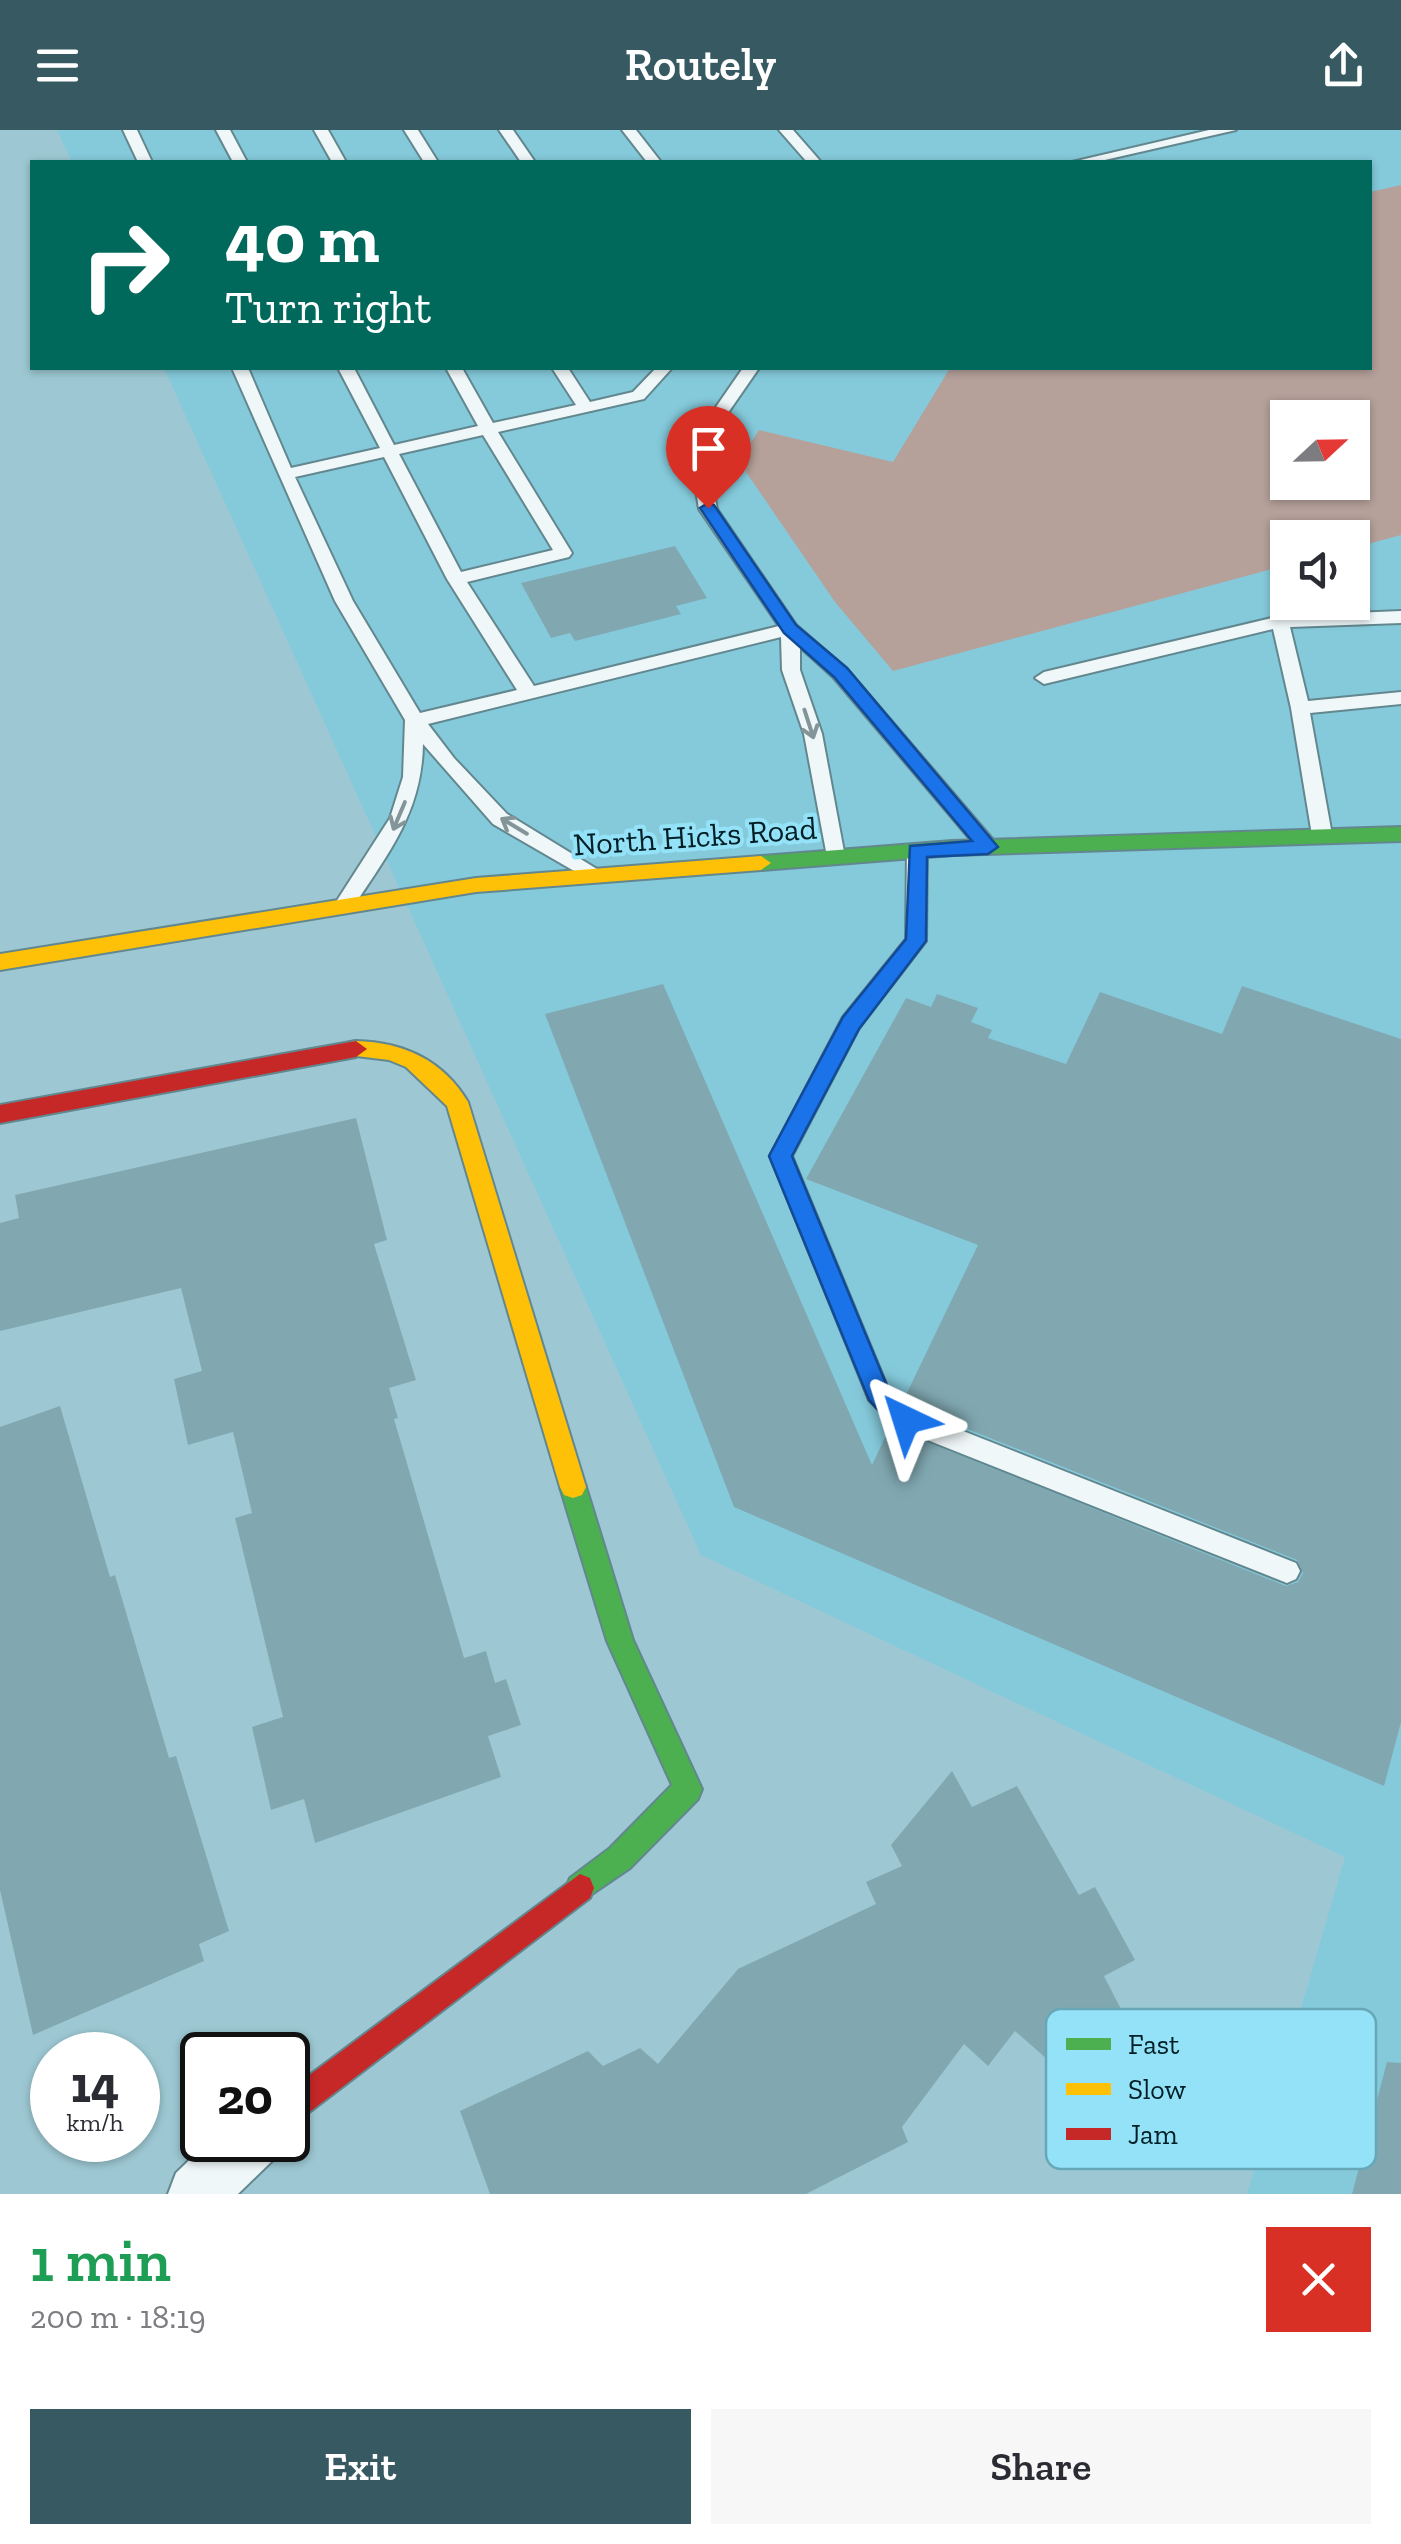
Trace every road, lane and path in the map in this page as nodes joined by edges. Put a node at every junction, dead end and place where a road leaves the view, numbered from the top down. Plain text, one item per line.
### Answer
1 (130, 130) edge
2 (224, 130) edge
3 (320, 130) edge
4 (410, 130) edge
5 (506, 130) edge
6 (629, 130) edge
7 (786, 130) edge
8 (1129, 130) edge
9 (1229, 130) edge
10 (1148, 148) junction
11 (143, 160) edge
12 (239, 160) edge
13 (338, 160) edge
14 (430, 160) edge
15 (527, 160) edge
16 (652, 160) edge
17 (812, 160) edge
18 (1090, 160) edge
19 (241, 370) edge
20 (347, 370) edge
21 (455, 370) edge
22 (561, 370) edge
23 (662, 370) edge
24 (750, 370) edge
25 (585, 407) junction
26 (488, 428) junction
27 (389, 451) junction
28 (286, 474) junction
29 (456, 579) junction
30 (1401, 617) edge
31 (1280, 622) junction
32 (790, 629) junction
33 (1044, 678) dead end
34 (529, 693) junction
35 (1401, 698) edge
36 (1300, 708) junction
37 (414, 722) junction
38 (1401, 834) edge
39 (1322, 835) junction
40 (988, 847) junction
41 (917, 851) junction
42 (835, 857) junction
43 (598, 876) junction
44 (343, 907) junction
45 (0, 962) edge
46 (0, 1114) edge
47 (1288, 1571) dead end
48 (310, 2092) edge
49 (229, 2162) edge
50 (197, 2194) edge

1 - 11 lane
2 - 12 lane
3 - 13 lane
4 - 14 lane
5 - 15 lane
6 - 16 lane
7 - 17 lane
8 - 10 lane
9 - 10 lane
10 - 18 lane
19 - 28 lane
20 - 27 lane
21 - 26 lane
22 - 25 lane
23 - 25 lane
24 - 32 lane
25 - 26 lane
26 - 27 lane
26 - 29 lane
27 - 28 lane
27 - 29 lane
28 - 37 lane
29 - 34 lane
30 - 31 lane
31 - 33 lane
31 - 36 lane
32 - 34 lane
32 - 40 lane
32 -> 42 lane
34 - 37 lane
35 - 36 lane
36 - 39 lane
43 -> 37 lane
37 -> 44 lane
38 - 39 street, North Hicks Road
39 - 40 street, North Hicks Road
40 - 41 street, North Hicks Road
41 - 42 street, North Hicks Road
41 - 47 lane
42 - 43 street, North Hicks Road
43 - 44 street, North Hicks Road
44 - 45 street, North Hicks Road
46 - 48 street
49 - 50 street

